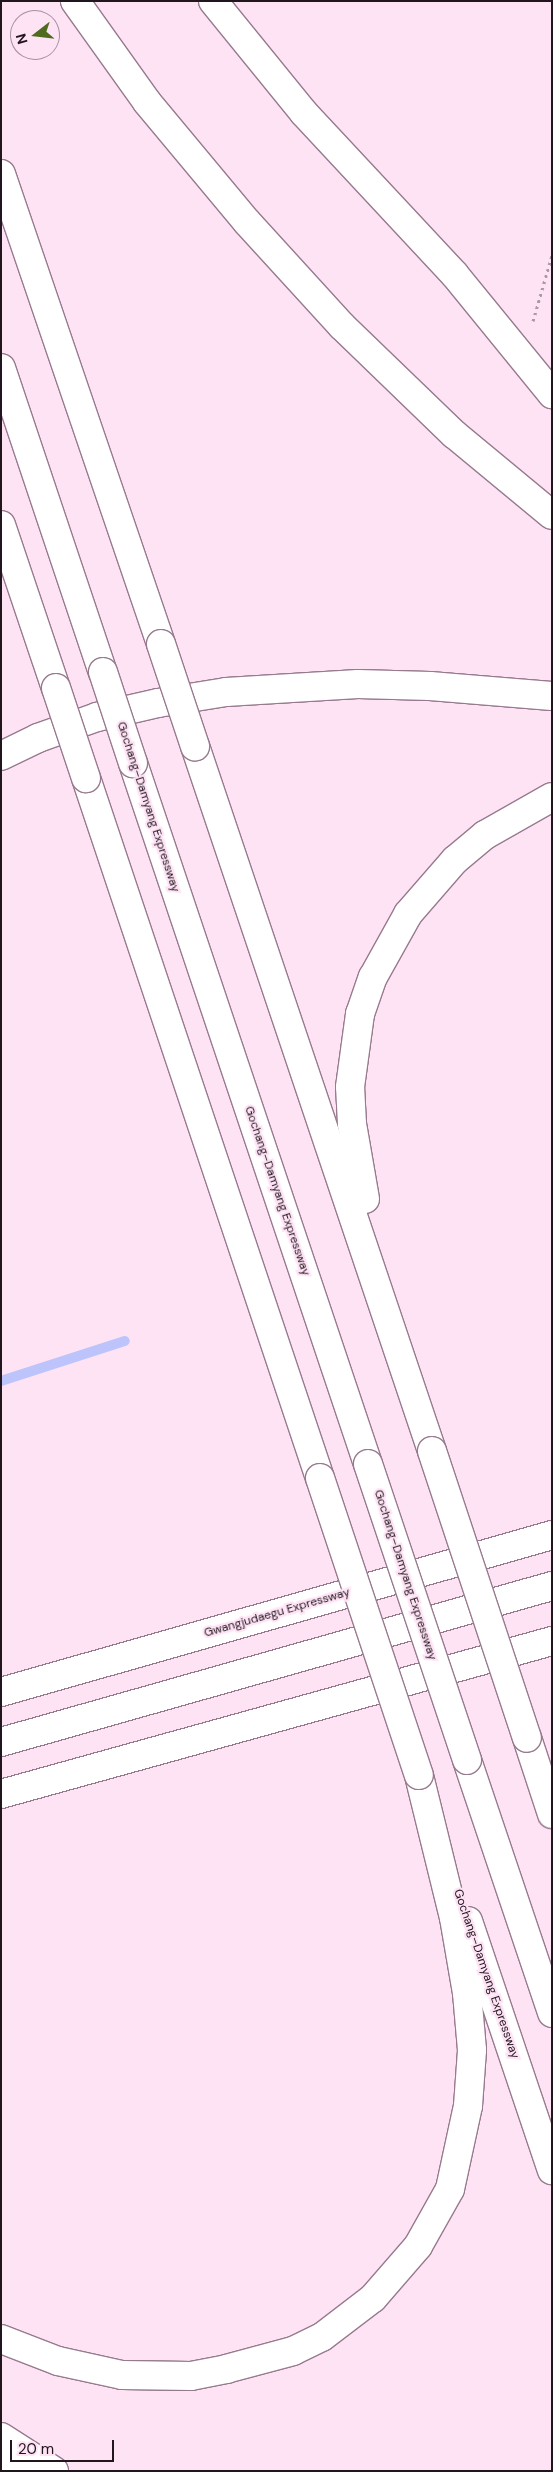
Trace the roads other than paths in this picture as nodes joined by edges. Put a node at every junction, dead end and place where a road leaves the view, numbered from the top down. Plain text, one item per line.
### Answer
1 (75, 1) edge
2 (213, 1) edge
3 (1, 174) edge
4 (1, 368) edge
5 (552, 394) edge
6 (552, 515) edge
7 (1, 526) edge
8 (552, 696) edge
9 (1, 756) edge
10 (552, 798) edge
11 (394, 1335) junction
12 (552, 1527) edge
13 (552, 1535) edge
14 (488, 1553) junction
15 (552, 1586) edge
16 (552, 1642) edge
17 (1, 1692) edge
18 (1, 1742) edge
19 (79, 1772) junction
20 (419, 1775) junction
21 (1, 1794) edge
22 (552, 1814) edge
23 (1, 1815) edge
24 (552, 2013) edge
25 (552, 2170) edge
26 (1, 2339) edge
27 (1, 2437) edge
28 (1, 2464) edge
29 (18, 2471) edge
30 (54, 2471) edge

1 - 6 main road
2 - 5 main road
3 - 11 main road, bridge
4 - 24 main road, Gochang–Damyang Expressway, bridge
7 - 20 main road, Gochang–Damyang Expressway, bridge
8 - 9 main road
10 - 11 main road
11 - 22 main road, bridge
12 - 14 main road
13 - 14 main road, Gwangjudaegu Expressway
14 - 17 main road, Gwangjudaegu Expressway
15 - 18 main road
16 - 19 main road
19 - 21 main road
19 - 23 main road
20 - 25 main road, Gochang–Damyang Expressway
20 - 26 main road
27 - 30 main road
28 - 29 main road

